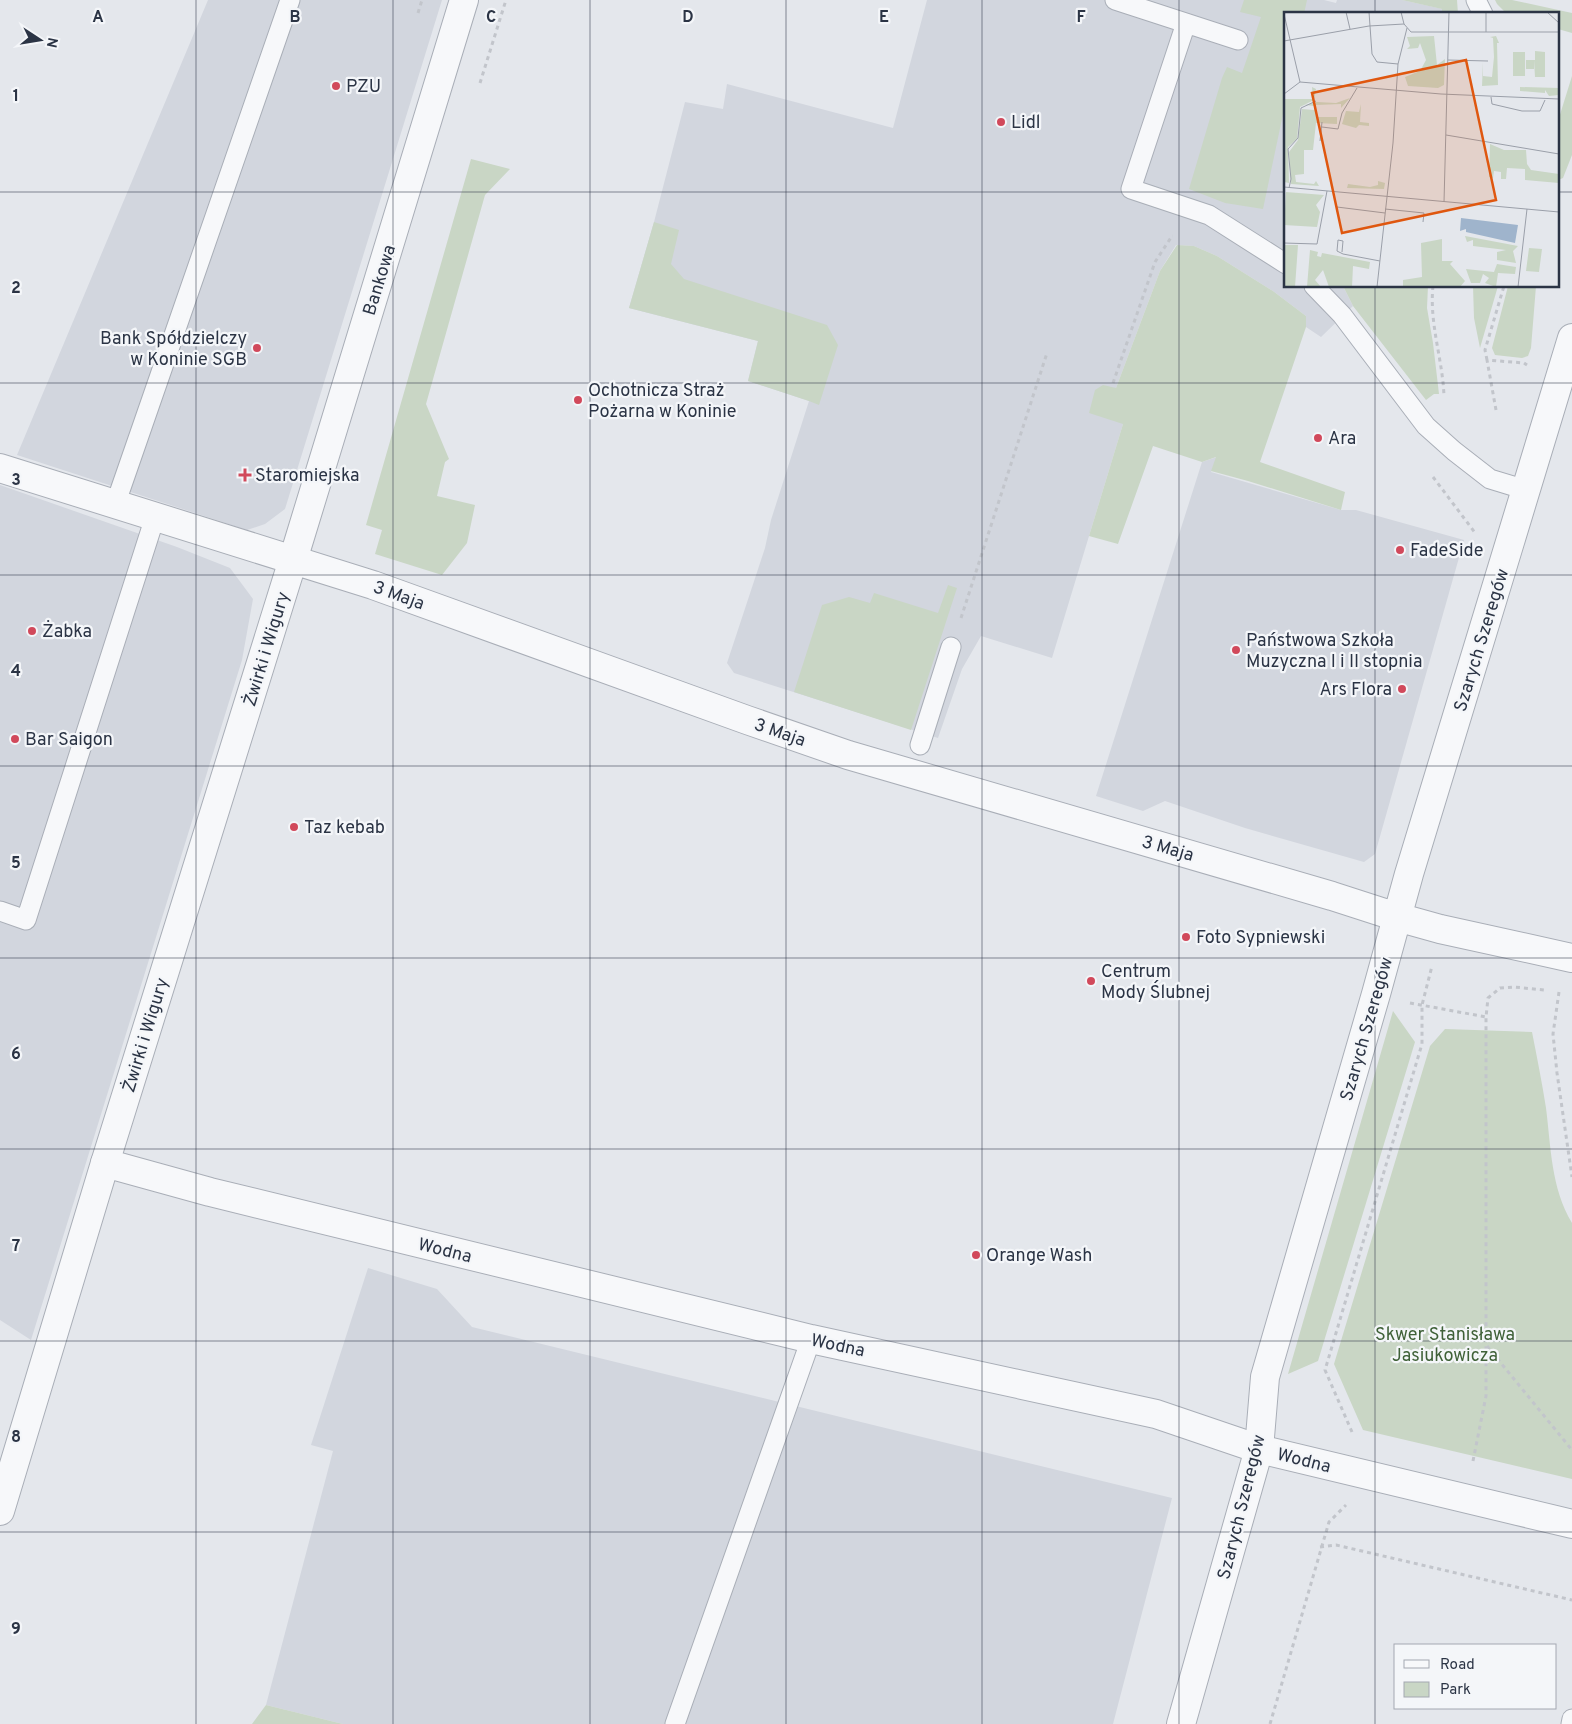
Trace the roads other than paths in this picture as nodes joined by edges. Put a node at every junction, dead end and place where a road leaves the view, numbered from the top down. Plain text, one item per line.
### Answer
1 (290, 0) edge
2 (464, 0) edge
3 (1115, 0) edge
4 (1476, 0) edge
5 (1482, 12) edge
6 (1186, 24) junction
7 (1238, 40) dead end
8 (1284, 263) edge
9 (1316, 288) edge
10 (1572, 338) edge
11 (0, 468) edge
12 (1526, 490) junction
13 (115, 505) junction
14 (155, 518) junction
15 (293, 560) junction
16 (951, 647) road end
17 (920, 745) dead end
18 (0, 911) edge
19 (1397, 918) junction
20 (1568, 958) edge
21 (105, 1163) junction
22 (811, 1339) junction
23 (1259, 1449) junction
24 (0, 1511) edge
25 (1572, 1524) edge
26 (1572, 1719) edge
27 (675, 1724) edge
28 (1181, 1724) edge
29 (1571, 1724) edge

1 - 13 lane
2 - 15 street, Bankowa
3 - 6 lane
4 - 5 lane
6 - 7 lane
6 - 8 lane
9 - 12 lane
10 - 12 street, Szarych Szeregów
11 - 13 street, 3 Maja
12 - 19 street, Szarych Szeregów
13 - 14 street, 3 Maja
14 - 15 street, 3 Maja
14 - 18 lane
15 - 19 street, 3 Maja
15 - 21 street, Żwirki i Wigury
16 - 17 lane
19 - 20 street, 3 Maja
19 - 23 street, Szarych Szeregów
21 - 22 street, Wodna
21 - 24 street, Żwirki i Wigury
22 - 23 street, Wodna
22 - 27 lane
23 - 25 street, Wodna
23 - 28 street, Szarych Szeregów
26 - 29 lane

